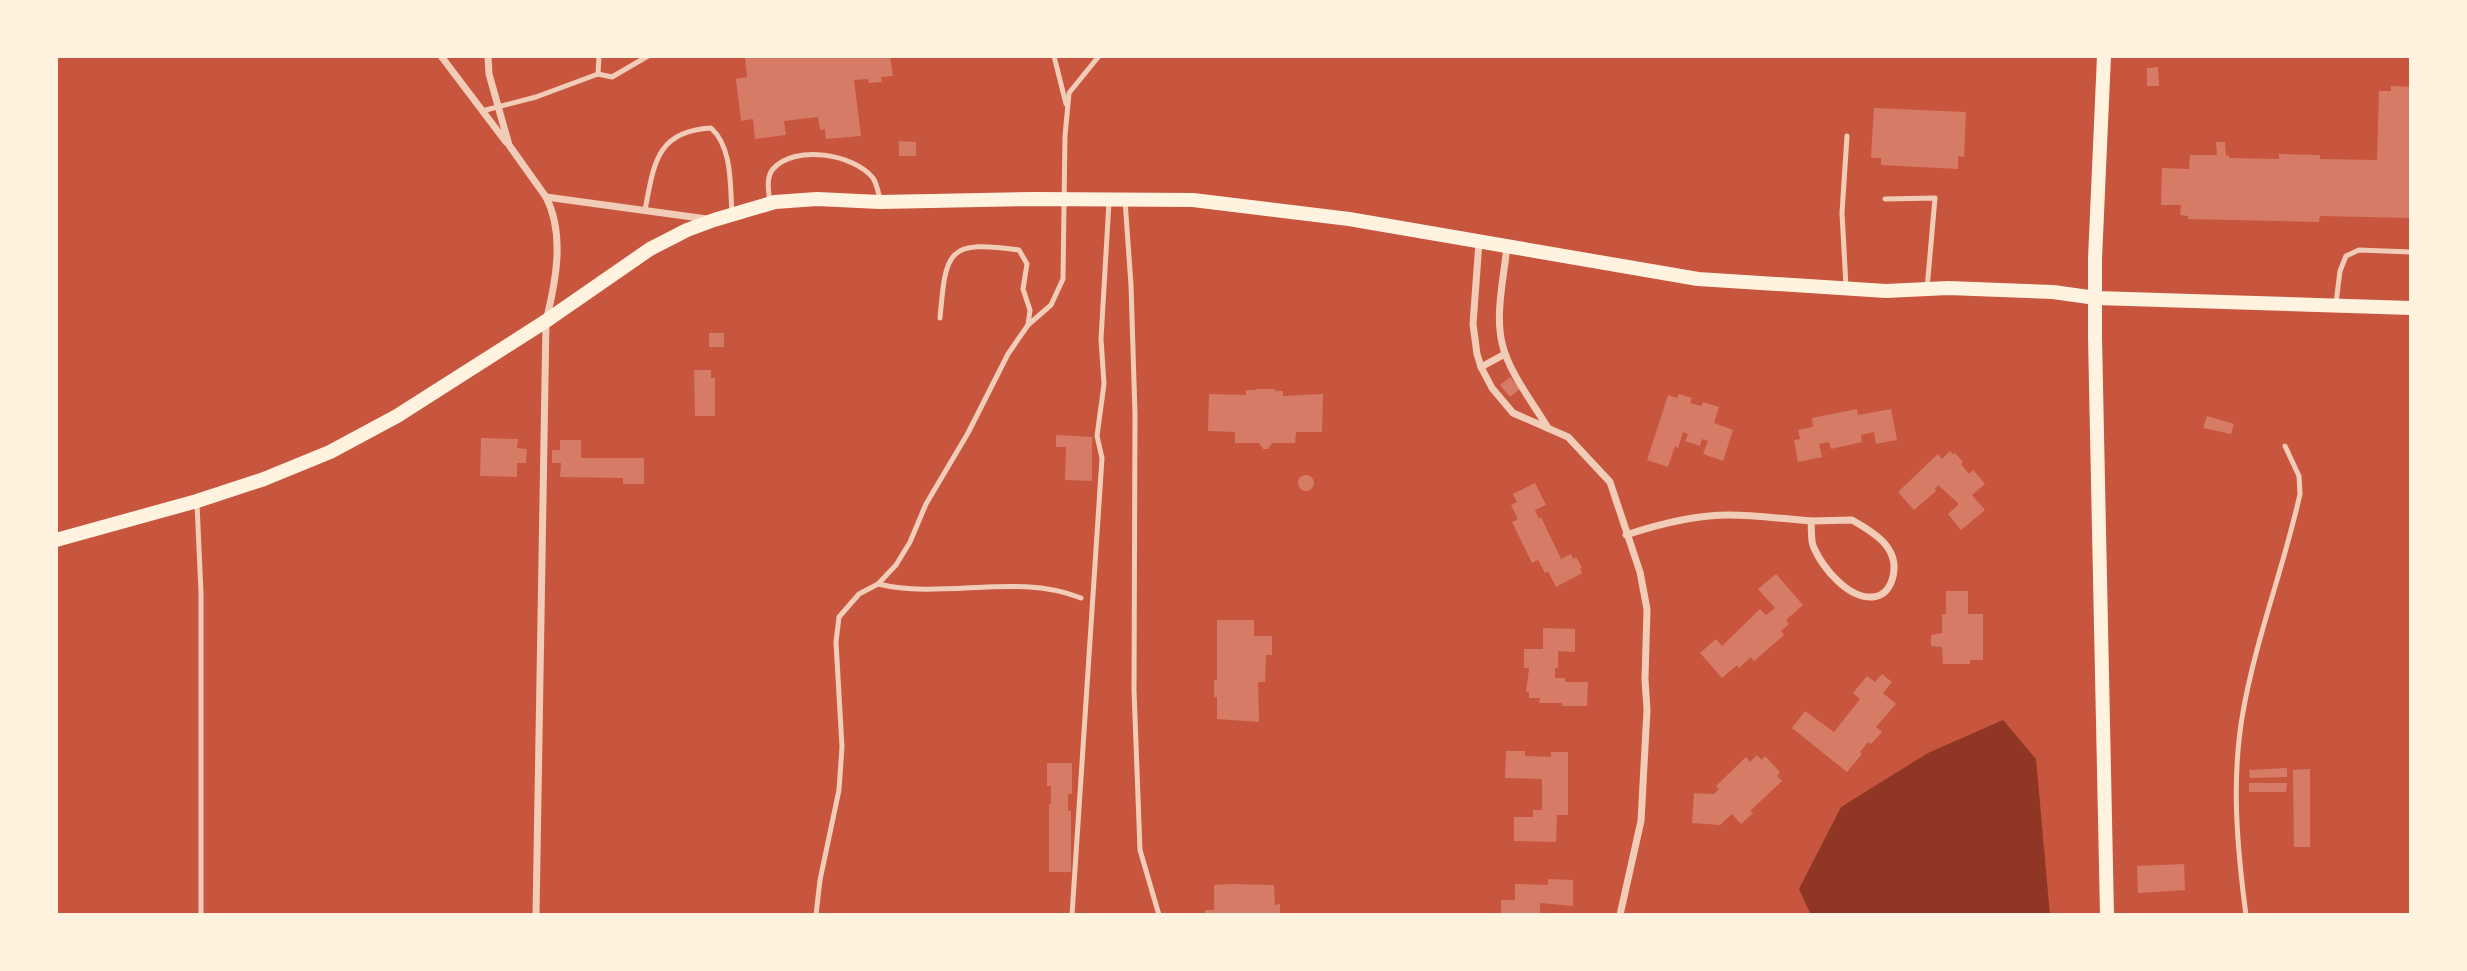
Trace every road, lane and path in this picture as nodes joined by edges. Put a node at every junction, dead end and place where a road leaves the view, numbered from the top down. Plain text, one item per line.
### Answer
1 (441, 56) edge
2 (488, 56) edge
3 (598, 56) edge
4 (648, 56) edge
5 (1054, 56) edge
6 (1099, 56) edge
7 (2104, 56) edge
8 (598, 74) junction
9 (498, 106) junction
10 (1067, 109) junction
11 (482, 111) junction
12 (1846, 136) dead end
13 (509, 145) junction
14 (546, 197) junction
15 (1106, 199) junction
16 (1885, 199) dead end
17 (1125, 200) junction
18 (880, 202) junction
19 (770, 203) junction
20 (645, 210) junction
21 (732, 214) junction
22 (714, 220) junction
23 (1479, 241) junction
24 (1507, 246) junction
25 (2411, 252) edge
26 (1846, 289) junction
27 (1927, 289) junction
28 (2096, 298) junction
29 (2336, 306) junction
30 (2411, 308) edge
31 (940, 318) dead end
32 (546, 321) junction
33 (1028, 326) junction
34 (1505, 354) junction
35 (1481, 367) junction
36 (1548, 428) junction
37 (2285, 446) dead end
38 (197, 501) junction
39 (1811, 521) junction
40 (1626, 535) junction
41 (56, 540) edge
42 (878, 584) junction
43 (1081, 598) dead end
44 (201, 915) edge
45 (536, 915) edge
46 (816, 915) edge
47 (1072, 915) edge
48 (1159, 915) edge
49 (1620, 915) edge
50 (2107, 915) edge
51 (2246, 915) edge

1 - 11 street
2 - 9 street
3 - 8 lane
4 - 8 lane
5 - 10 lane
6 - 10 lane
7 - 28 main road
8 - 9 lane
9 - 11 lane
9 - 13 street
10 - 33 lane
11 - 13 street
12 - 26 lane
13 - 14 street
14 - 20 street
14 - 32 street
15 - 17 main road
15 - 18 main road
15 - 47 lane
16 - 27 lane
17 - 23 main road
17 - 48 lane
18 - 19 main road
18 - 19 lane
19 - 21 main road
20 - 21 lane
20 - 22 street
21 - 22 main road
22 - 32 main road
23 - 24 main road
23 - 35 street
24 - 26 main road
24 - 34 street
25 - 29 lane
26 - 27 main road
27 - 28 main road
28 - 29 main road
28 - 50 main road
29 - 30 main road
31 - 33 lane
32 - 38 main road
32 - 45 street
33 - 42 lane
34 - 35 street
34 - 36 street
35 - 36 street
36 - 40 street
37 - 51 lane
38 - 41 main road
38 - 44 lane
39 - 39 street
39 - 40 street
40 - 49 street
42 - 43 lane
42 - 46 lane

